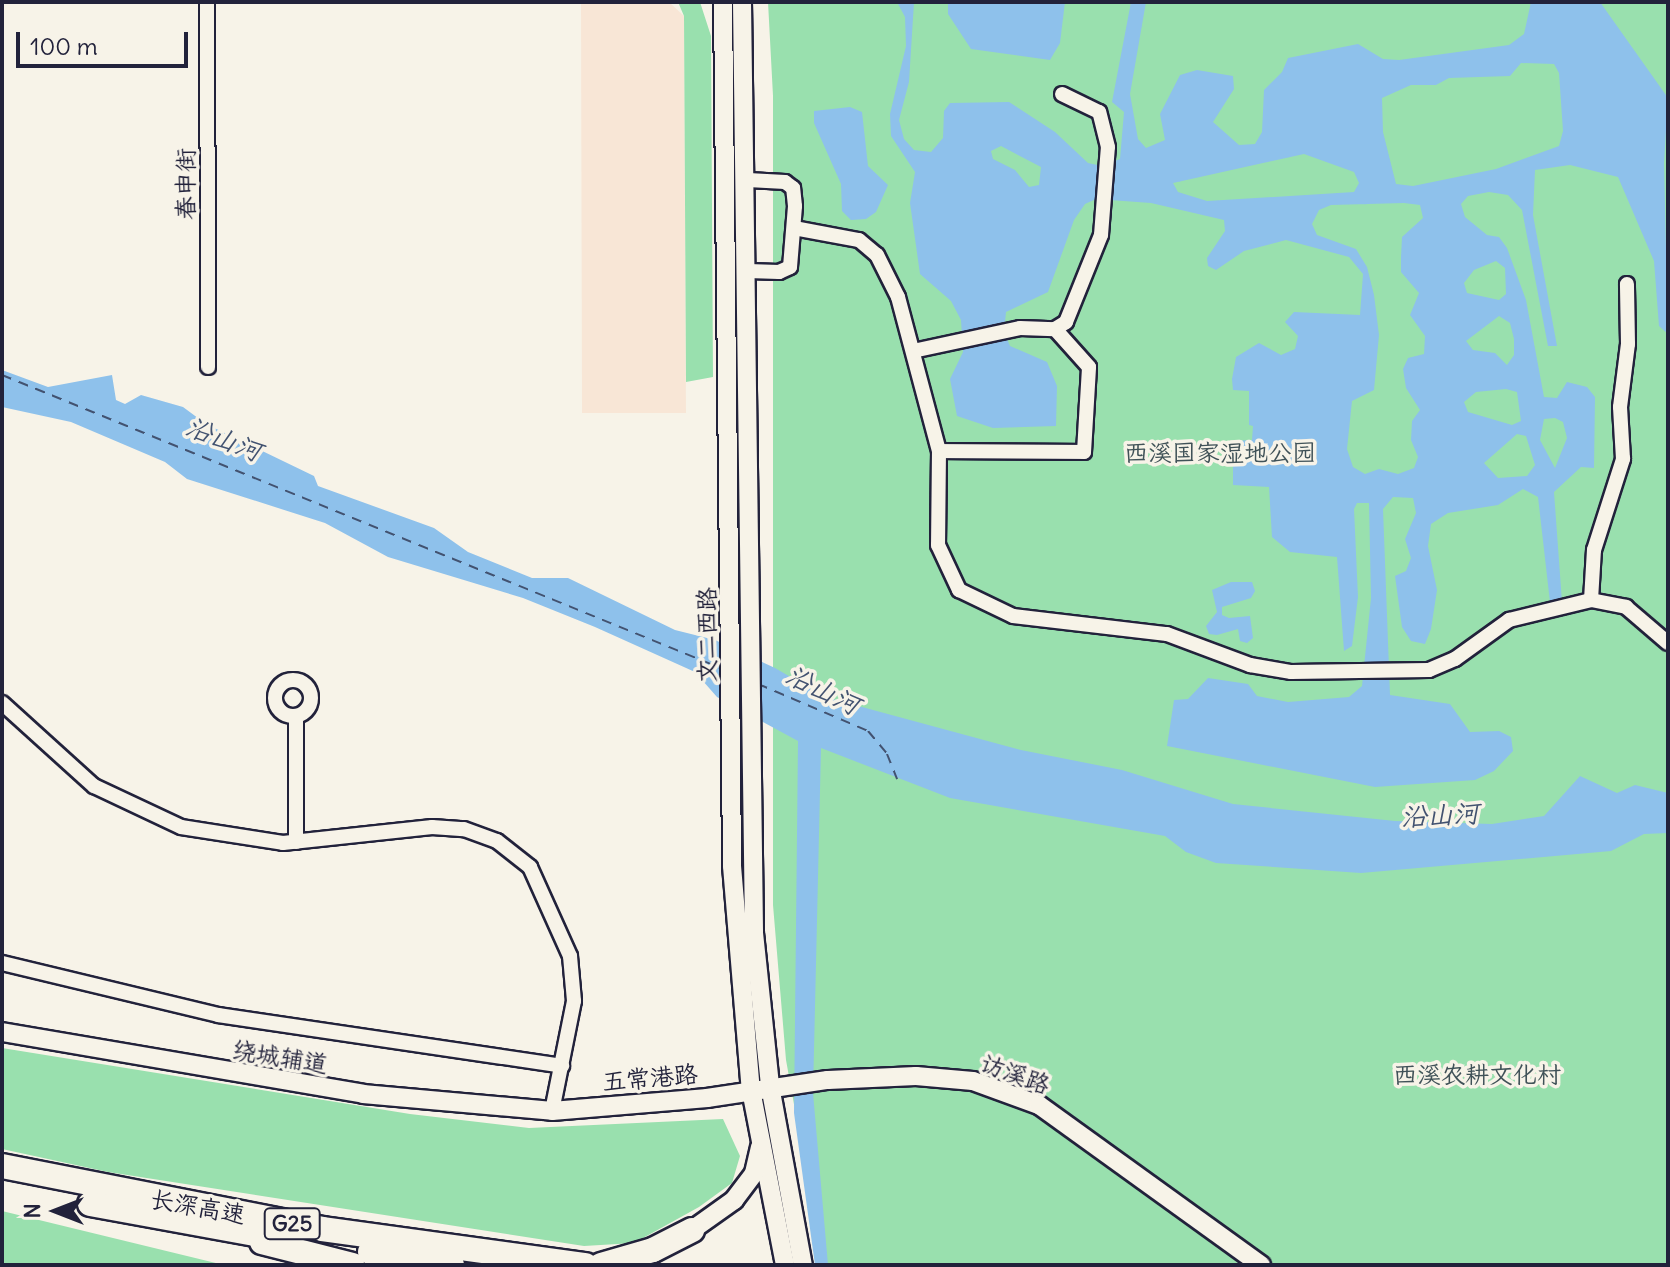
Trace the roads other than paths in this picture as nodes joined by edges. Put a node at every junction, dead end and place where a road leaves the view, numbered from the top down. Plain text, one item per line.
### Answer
1 (207, 2) edge
2 (723, 2) edge
3 (742, 2) edge
4 (1062, 94) dead end
5 (748, 180) junction
6 (794, 228) junction
7 (748, 271) junction
8 (1627, 284) dead end
9 (1055, 329) junction
10 (913, 351) junction
11 (208, 367) dead end
12 (939, 451) junction
13 (1591, 600) junction
14 (1668, 643) edge
15 (2, 703) edge
16 (296, 716) dead end
17 (296, 842) junction
18 (2, 963) edge
19 (2, 1032) edge
20 (562, 1066) junction
21 (769, 1087) junction
22 (552, 1111) junction
23 (761, 1141) junction
24 (2, 1166) edge
25 (2, 1183) edge
26 (194, 1225) junction
27 (692, 1230) joint
28 (352, 1265) edge
29 (452, 1265) edge
30 (586, 1265) edge
31 (601, 1265) edge
32 (785, 1265) edge
33 (803, 1265) edge
34 (1261, 1265) edge

1 - 11 street, 春申街
2 - 21 main road, 文二西路
3 - 5 main road, 文二西路
4 - 9 street
5 - 6 street
5 - 7 main road, 文二西路
6 - 7 street
6 - 10 street
7 - 21 main road, 文二西路
8 - 13 street
9 - 10 street
9 - 12 street
10 - 12 street
12 - 13 street
13 - 14 street
15 - 17 street
16 - 17 street
17 - 20 street
18 - 20 street
19 - 22 main road, 绕城辅道
20 - 22 street
21 - 22 main road, 五常港路
21 - 23 main road, 文二西路
21 - 33 main road, 文二西路
21 - 34 main road, 访溪路
23 - 27 main road
23 - 32 main road, 文二西路
24 - 30 highway, 长深高速 / G25
25 - 26 highway, 长深高速 / G25
26 - 28 highway
26 - 29 highway, 长深高速 / G25
27 - 31 highway

